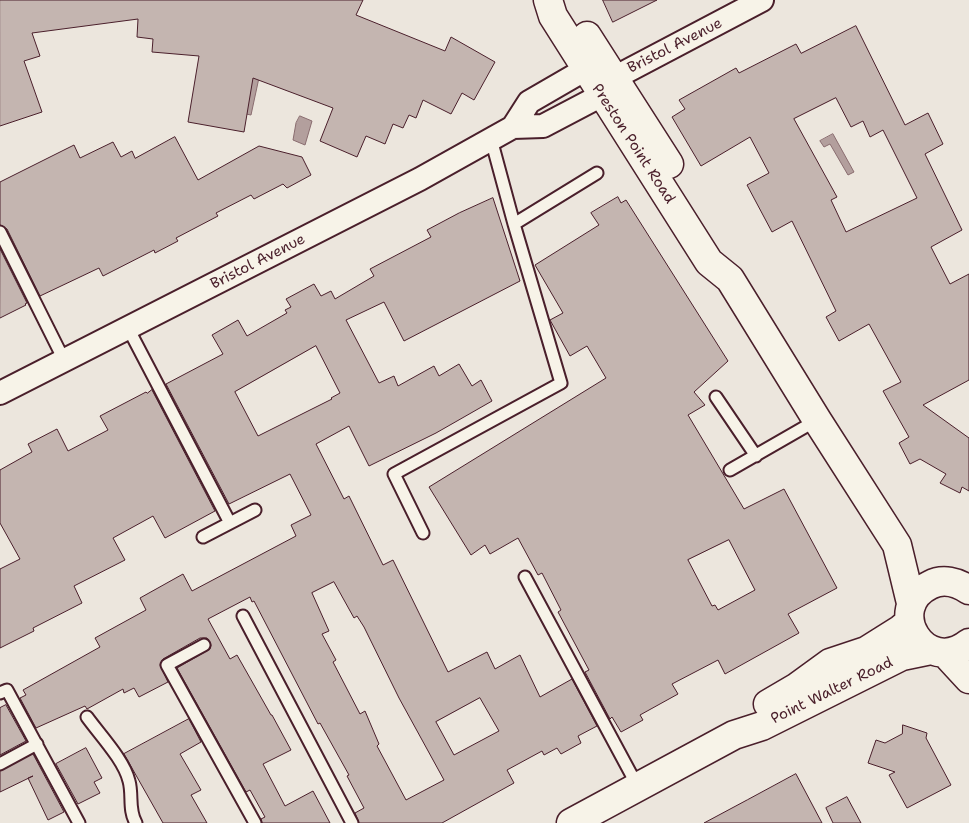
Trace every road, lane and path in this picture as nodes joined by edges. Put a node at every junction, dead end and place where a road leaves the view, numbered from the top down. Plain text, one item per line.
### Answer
1 (548, 0) edge
2 (558, 0) edge
3 (762, 0) edge
4 (586, 69) junction
5 (608, 86) junction
6 (513, 127) junction
7 (491, 139) junction
8 (597, 173) dead end
9 (514, 224) junction
10 (0, 232) edge
11 (128, 328) junction
12 (64, 360) junction
13 (0, 393) edge
14 (716, 397) dead end
15 (817, 420) junction
16 (756, 456) junction
17 (730, 470) dead end
18 (255, 510) dead end
19 (230, 523) junction
20 (423, 532) dead end
21 (204, 537) dead end
22 (897, 545) junction
23 (525, 577) dead end
24 (961, 585) edge
25 (910, 612) junction
26 (243, 616) dead end
27 (204, 645) dead end
28 (948, 649) edge
29 (969, 679) edge
30 (0, 693) edge
31 (87, 717) dead end
32 (734, 735) junction
33 (37, 744) junction
34 (0, 764) edge
35 (638, 787) junction
36 (79, 823) edge
37 (136, 823) edge
38 (255, 823) edge
39 (352, 823) edge
40 (571, 823) edge

1 - 4 main road, Preston Point Road
2 - 5 main road, Preston Point Road
3 - 5 street, Bristol Avenue
4 - 5 main road, Preston Point Road
4 - 6 street, Bristol Avenue
5 - 6 street, Bristol Avenue
5 - 15 main road, Preston Point Road
6 - 7 street, Bristol Avenue
7 - 9 lane
7 - 11 street, Bristol Avenue
8 - 9 lane
9 - 20 lane
10 - 12 lane
11 - 12 street, Bristol Avenue
11 - 19 lane
12 - 13 street, Bristol Avenue
14 - 16 lane
15 - 16 lane
15 - 22 main road, Preston Point Road
16 - 17 lane
18 - 19 lane
19 - 21 lane
22 - 24 main road, Preston Point Road
22 - 25 main road, Preston Point Road
23 - 35 lane
24 - 25 main road, Point Walter Road
25 - 28 main road
25 - 32 main road, Point Walter Road
26 - 39 lane
27 - 38 lane
28 - 29 main road
28 - 32 main road, Point Walter Road
30 - 33 lane
31 - 37 lane
32 - 35 main road, Point Walter Road
33 - 34 lane
33 - 36 lane
35 - 40 main road, Point Walter Road

